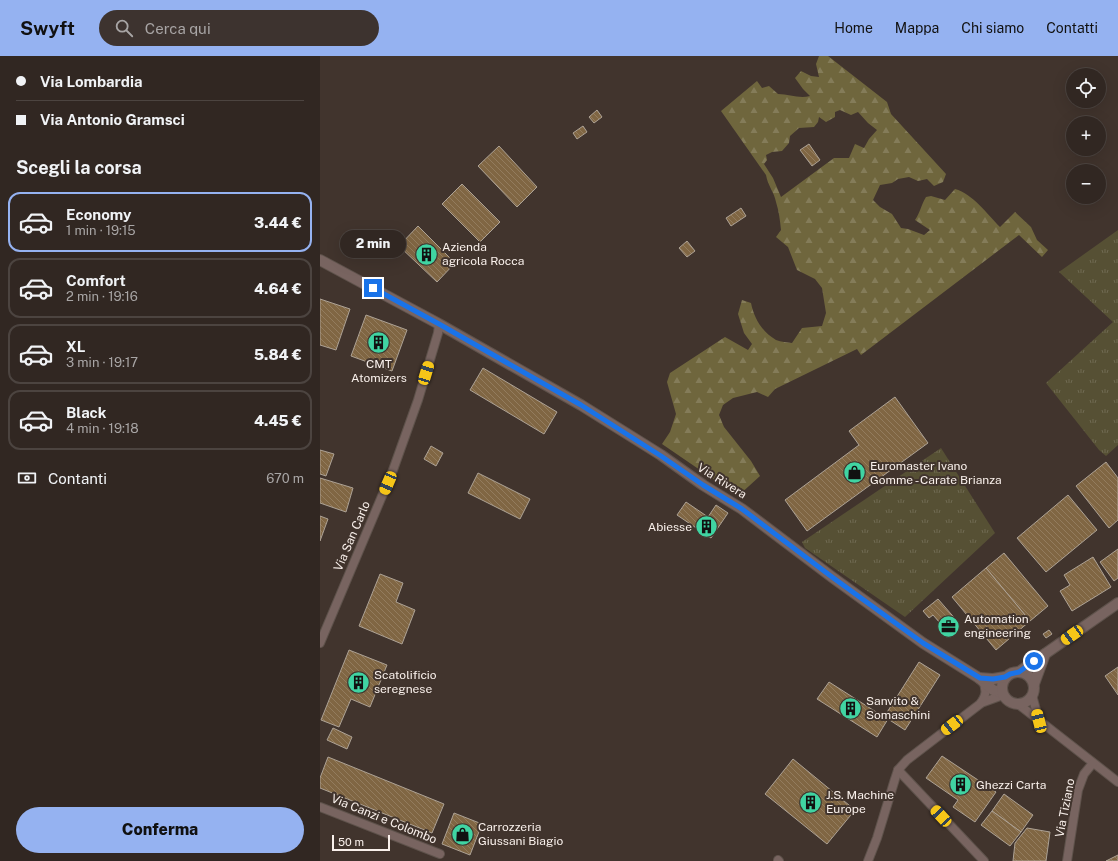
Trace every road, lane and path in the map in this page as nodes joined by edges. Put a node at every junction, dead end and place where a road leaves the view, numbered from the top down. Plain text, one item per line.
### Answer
1 (320, 260) edge
2 (439, 324) junction
3 (1118, 603) edge
4 (320, 643) edge
5 (1045, 654) junction
6 (1019, 672) junction
7 (1005, 677) junction
8 (981, 680) junction
9 (1034, 684) junction
10 (1002, 694) junction
11 (1032, 695) junction
12 (980, 704) junction
13 (1018, 704) junction
14 (1039, 721) junction
15 (1093, 763) junction
16 (898, 770) junction
17 (1118, 782) edge
18 (320, 807) edge
19 (440, 854) dead end
20 (868, 861) edge
21 (984, 861) edge
22 (1067, 861) edge

1 - 2 street, Via Rivera
2 - 4 street, Via San Carlo
2 - 8 street, Via Rivera
3 - 5 street
5 - 6 street
5 - 9 street
6 - 7 street
6 - 9 street
7 - 8 street
7 - 10 street
8 - 10 street, Via Rivera
8 - 12 street
9 - 11 street
10 - 12 street
10 - 13 street
11 - 13 street
11 - 14 street
12 - 16 street
13 - 14 street
14 - 15 street
15 - 17 street
15 - 22 street, Via Tiziano
16 - 20 street
16 - 21 street
18 - 19 street, Via Canzi e Colombo

